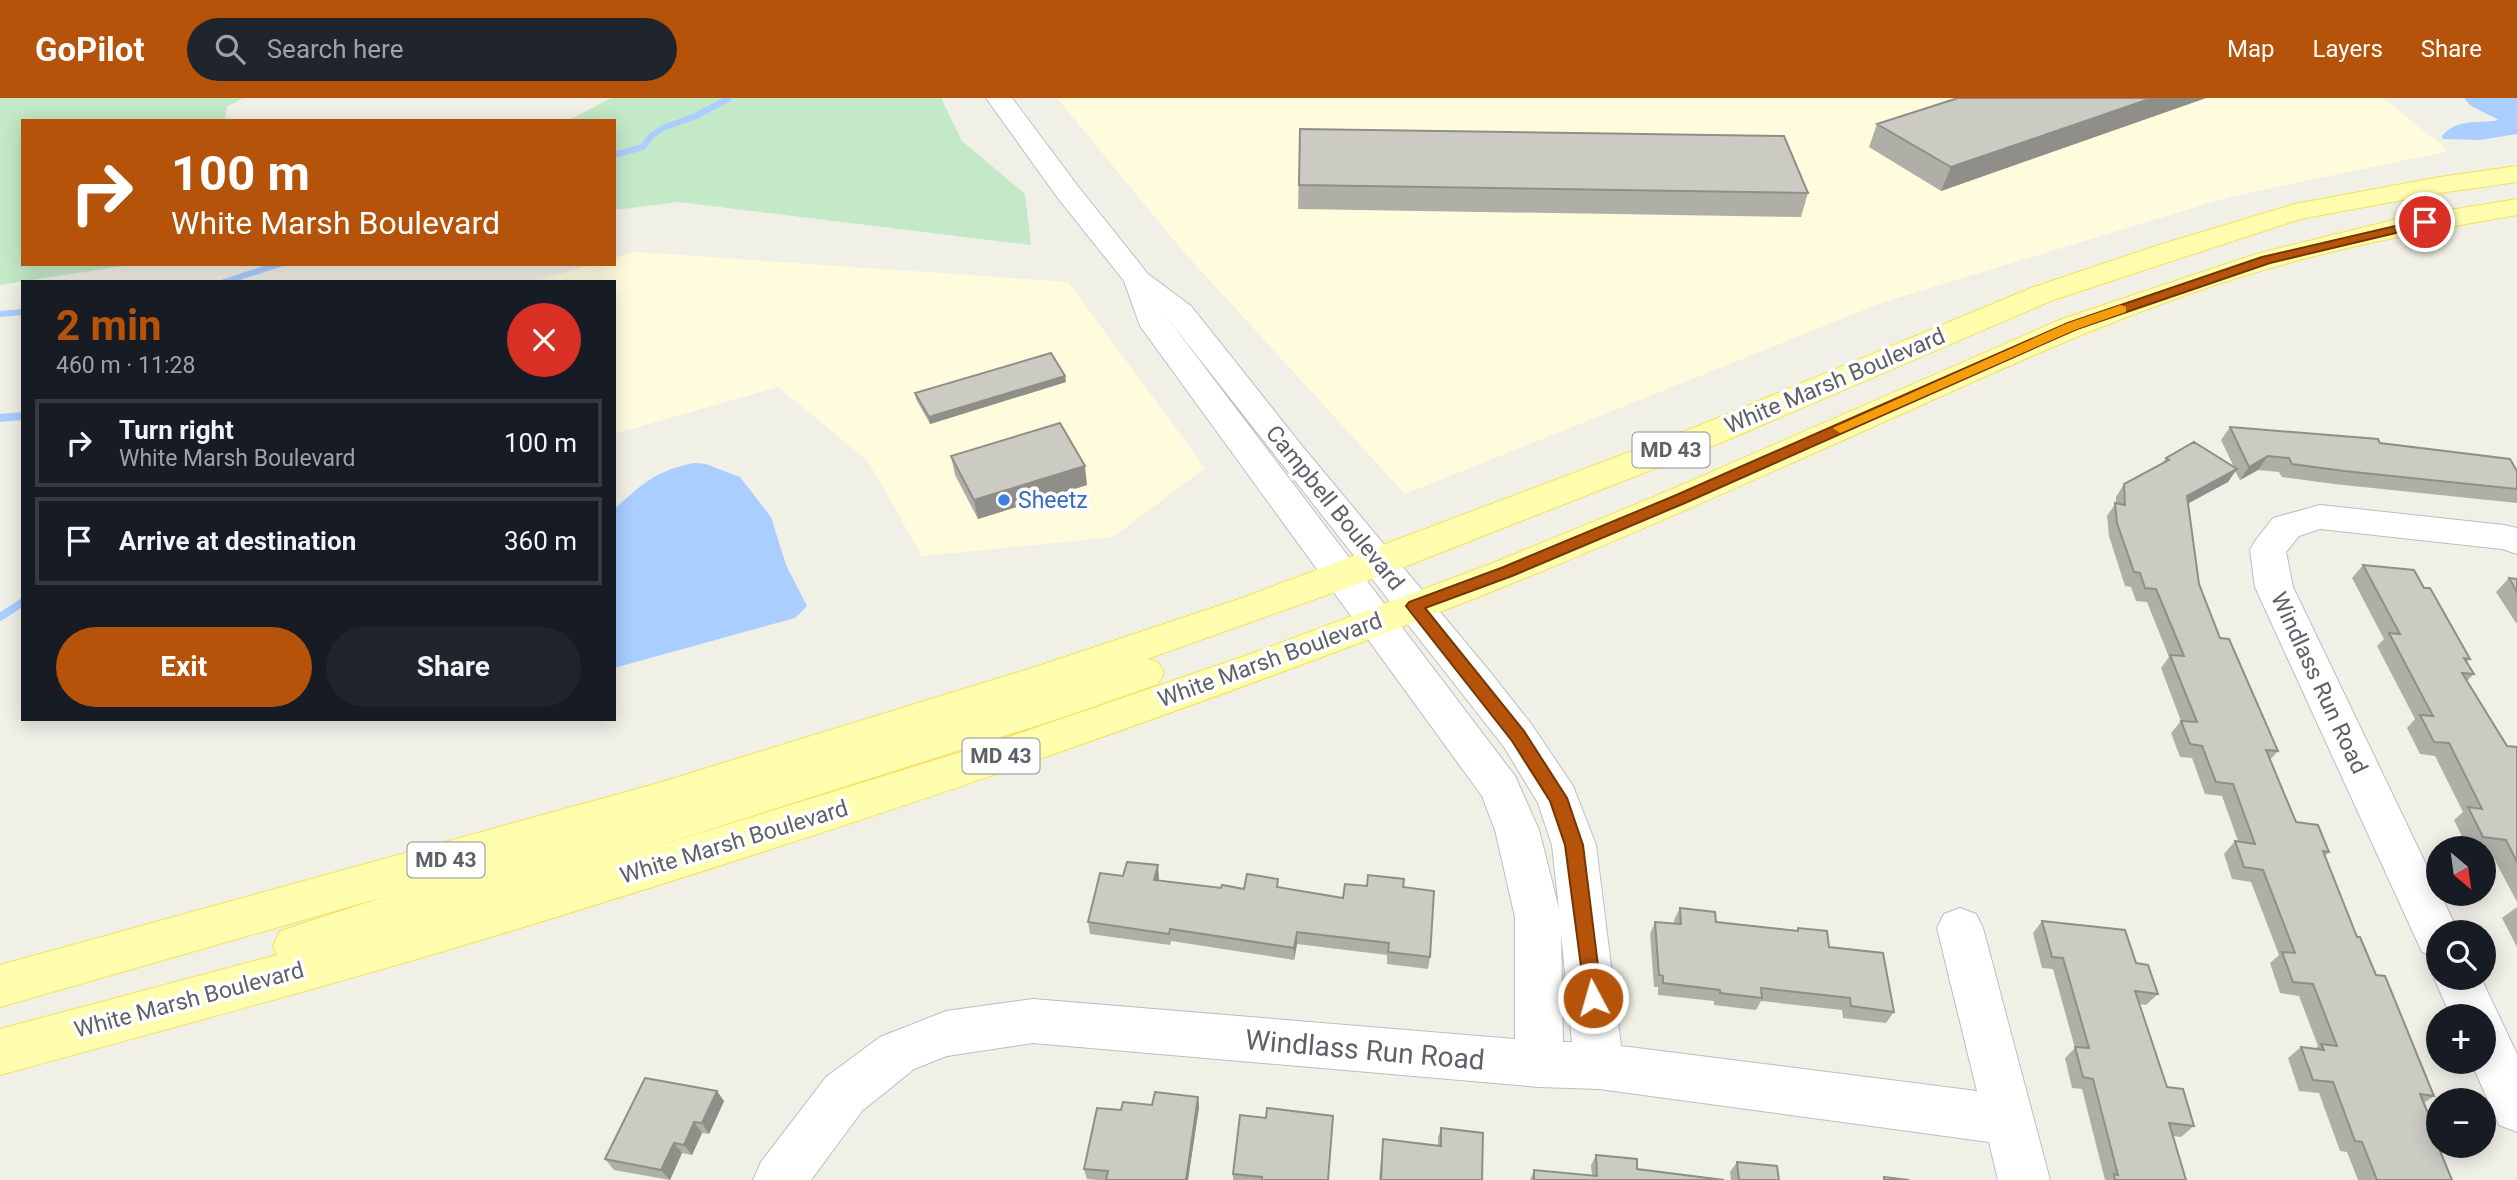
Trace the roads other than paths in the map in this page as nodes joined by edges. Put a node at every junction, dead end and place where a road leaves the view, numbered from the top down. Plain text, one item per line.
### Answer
1 (999, 98) edge
2 (2517, 174) edge
3 (2517, 207) edge
4 (2517, 541) edge
5 (1372, 591) junction
6 (2430, 920) edge
7 (1960, 928) dead end
8 (0, 986) edge
9 (0, 1052) edge
10 (2496, 1063) edge
11 (1539, 1064) junction
12 (1599, 1066) junction
13 (2517, 1108) edge
14 (2009, 1120) junction
15 (779, 1180) edge
16 (2024, 1180) edge

1 - 5 street, Campbell Boulevard
2 - 5 main road, White Marsh Boulevard / MD 43
3 - 5 main road, White Marsh Boulevard / MD 43
4 - 6 street, Windlass Run Road
5 - 8 main road, White Marsh Boulevard / MD 43
5 - 9 main road, White Marsh Boulevard / MD 43
5 - 11 street, Campbell Boulevard
5 - 12 street, Campbell Boulevard
7 - 14 street
10 - 13 street
11 - 12 street, Windlass Run Road
11 - 15 street, Windlass Run Road
12 - 14 street, Windlass Run Road
14 - 16 street

